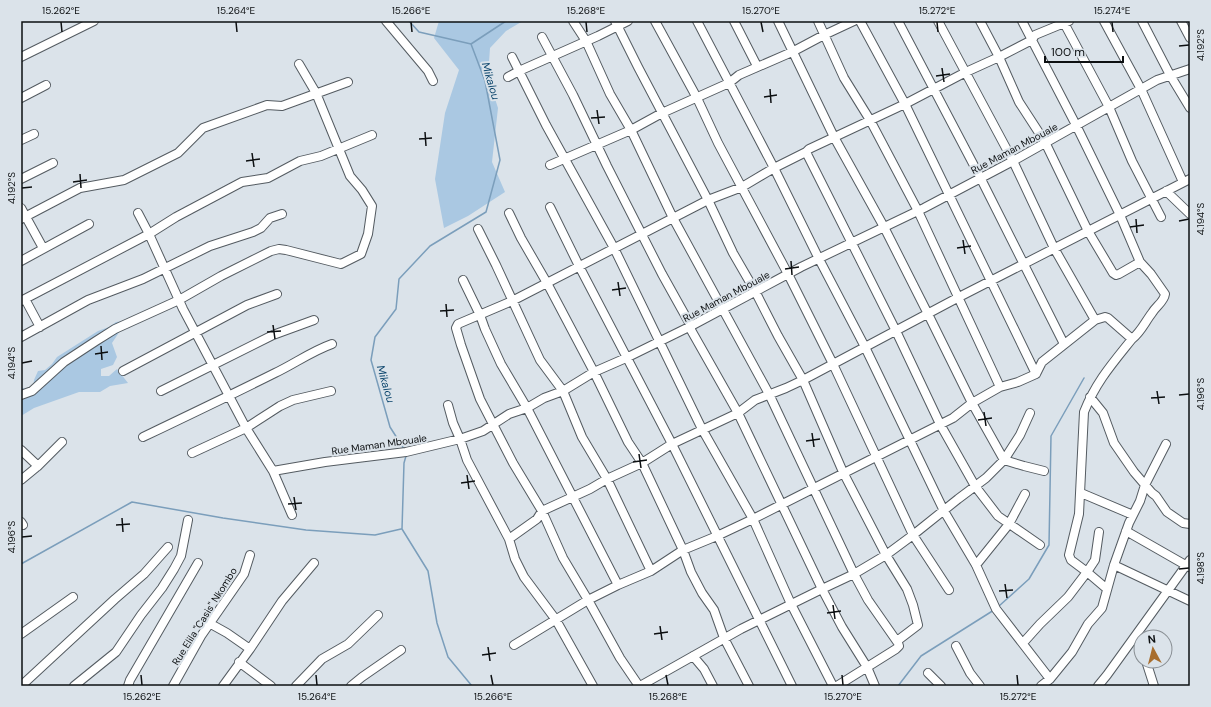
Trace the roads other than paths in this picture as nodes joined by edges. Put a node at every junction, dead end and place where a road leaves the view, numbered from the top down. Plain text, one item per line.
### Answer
1 (94, 21) edge
2 (386, 21) edge
3 (573, 21) edge
4 (628, 21) edge
5 (655, 21) edge
6 (697, 21) edge
7 (734, 21) edge
8 (778, 21) edge
9 (818, 21) edge
10 (854, 21) edge
11 (860, 21) edge
12 (898, 21) edge
13 (938, 21) edge
14 (980, 21) edge
15 (1022, 21) edge
16 (1104, 21) edge
17 (1142, 21) edge
18 (1181, 21) edge
19 (1066, 22) edge
20 (616, 23) edge
21 (824, 34) junction
22 (542, 37) dead end
23 (1190, 38) edge
24 (1032, 40) junction
25 (586, 41) junction
26 (792, 52) junction
27 (552, 56) junction
28 (21, 57) edge
29 (512, 57) dead end
30 (999, 57) junction
31 (299, 64) dead end
32 (757, 66) junction
33 (1190, 69) edge
34 (519, 71) junction
35 (966, 72) junction
36 (1170, 75) junction
37 (508, 77) dead end
38 (433, 81) dead end
39 (348, 82) dead end
40 (729, 83) junction
41 (46, 85) dead end
42 (933, 88) junction
43 (1141, 89) junction
44 (316, 93) junction
45 (21, 98) edge
46 (697, 98) junction
47 (905, 104) junction
48 (1109, 107) junction
49 (1190, 108) edge
50 (662, 113) junction
51 (870, 120) junction
52 (1076, 125) junction
53 (631, 130) junction
54 (34, 134) dead end
55 (372, 135) dead end
56 (834, 137) junction
57 (21, 140) edge
58 (1045, 142) junction
59 (597, 145) junction
60 (339, 148) junction
61 (806, 152) junction
62 (565, 159) junction
63 (1013, 160) junction
64 (53, 163) dead end
65 (550, 165) dead end
66 (774, 168) junction
67 (980, 178) junction
68 (21, 179) edge
69 (1186, 181) edge
70 (742, 187) junction
71 (1166, 191) junction
72 (948, 195) junction
73 (1151, 198) junction
74 (708, 200) junction
75 (550, 207) dead end
76 (21, 208) edge
77 (918, 211) junction
78 (138, 213) dead end
79 (509, 213) dead end
80 (282, 214) dead end
81 (1120, 214) junction
82 (1190, 214) edge
83 (1161, 217) dead end
84 (23, 218) edge
85 (673, 218) junction
86 (89, 224) dead end
87 (884, 228) junction
88 (478, 230) dead end
89 (1088, 231) junction
90 (149, 234) junction
91 (642, 234) junction
92 (851, 243) junction
93 (43, 248) junction
94 (614, 248) junction
95 (1054, 248) junction
96 (819, 259) junction
97 (21, 261) edge
98 (1140, 262) junction
99 (1023, 264) junction
100 (579, 266) junction
101 (164, 268) junction
102 (788, 274) junction
103 (463, 280) dead end
104 (990, 281) junction
105 (547, 283) junction
106 (755, 291) junction
107 (277, 294) dead end
108 (959, 298) junction
109 (23, 300) edge
110 (179, 300) junction
111 (512, 301) junction
112 (722, 308) junction
113 (928, 314) junction
114 (480, 315) junction
115 (314, 320) dead end
116 (1095, 320) junction
117 (691, 326) junction
118 (40, 327) junction
119 (896, 331) junction
120 (196, 332) junction
121 (21, 337) edge
122 (1132, 339) junction
123 (658, 342) junction
124 (332, 344) dead end
125 (1064, 344) junction
126 (865, 347) junction
127 (626, 358) junction
128 (833, 364) junction
129 (214, 365) junction
130 (124, 371) dead end
131 (594, 372) junction
132 (1036, 374) junction
133 (803, 380) junction
134 (1000, 387) junction
135 (161, 391) dead end
136 (331, 391) dead end
137 (563, 391) junction
138 (769, 394) junction
139 (21, 395) edge
140 (230, 396) junction
141 (1090, 397) junction
142 (972, 403) junction
143 (448, 406) dead end
144 (527, 408) junction
145 (738, 413) junction
146 (1030, 413) dead end
147 (494, 424) junction
148 (940, 424) junction
149 (246, 428) junction
150 (702, 429) junction
151 (143, 437) dead end
152 (460, 439) junction
153 (908, 440) junction
154 (62, 442) dead end
155 (672, 444) junction
156 (1166, 444) dead end
157 (21, 450) edge
158 (192, 453) dead end
159 (876, 456) junction
160 (1004, 460) junction
161 (642, 463) junction
162 (38, 466) junction
163 (273, 471) junction
164 (1044, 471) dead end
165 (844, 472) junction
166 (607, 479) junction
167 (21, 480) edge
168 (1145, 485) junction
169 (975, 486) junction
170 (812, 488) junction
171 (1081, 493) junction
172 (1025, 494) dead end
173 (573, 496) junction
174 (782, 505) junction
175 (542, 511) junction
176 (944, 511) junction
177 (292, 515) dead end
178 (1133, 515) junction
179 (753, 519) junction
180 (188, 520) dead end
181 (1009, 524) junction
182 (1190, 524) edge
183 (1126, 531) junction
184 (1100, 532) dead end
185 (913, 535) junction
186 (717, 536) junction
187 (509, 539) junction
188 (1040, 545) dead end
189 (168, 547) dead end
190 (683, 550) junction
191 (250, 555) dead end
192 (886, 555) junction
193 (198, 563) dead end
194 (314, 563) dead end
195 (1189, 564) edge
196 (976, 565) junction
197 (1114, 565) junction
198 (651, 571) junction
199 (1088, 572) junction
200 (854, 574) junction
201 (618, 585) junction
202 (822, 589) junction
203 (1107, 589) junction
204 (949, 590) dead end
205 (1168, 590) junction
206 (73, 597) dead end
207 (588, 600) junction
208 (1190, 602) edge
209 (791, 604) junction
210 (378, 616) dead end
211 (556, 620) junction
212 (759, 620) junction
213 (209, 623) junction
214 (1140, 628) joint
215 (21, 634) edge
216 (724, 638) junction
217 (897, 641) junction
218 (1023, 643) junction
219 (514, 645) dead end
220 (956, 646) dead end
221 (250, 649) junction
222 (401, 650) dead end
223 (693, 656) junction
224 (239, 662) junction
225 (866, 667) junction
226 (1149, 669) edge
227 (928, 674) dead end
228 (1050, 679) junction
229 (21, 686) edge
230 (74, 686) edge
231 (128, 686) edge
232 (173, 686) edge
233 (223, 686) edge
234 (272, 686) edge
235 (296, 686) edge
236 (352, 686) edge
237 (593, 686) edge
238 (640, 686) edge
239 (713, 686) edge
240 (749, 686) edge
241 (792, 686) edge
242 (833, 686) edge
243 (837, 686) edge
244 (875, 686) edge
245 (941, 686) edge
246 (980, 686) edge
247 (1041, 686) edge
248 (1098, 686) edge
249 (1154, 686) edge

1 - 28 street
2 - 38 street
3 - 25 street
4 - 20 street
5 - 46 street
6 - 40 street
7 - 32 street
8 - 26 street
9 - 21 street
10 - 21 street
11 - 47 street
12 - 42 street
13 - 35 street
14 - 30 street
15 - 24 street
16 - 43 street
17 - 36 street
18 - 23 street
19 - 24 street
19 - 48 street
20 - 25 street
20 - 50 street
21 - 26 street
21 - 51 street
22 - 27 street
24 - 30 street
24 - 52 street
25 - 27 street
25 - 53 street
26 - 32 street
26 - 56 street
27 - 34 street
27 - 59 street
29 - 34 street
30 - 35 street
30 - 58 street
31 - 44 street
32 - 40 street
33 - 36 street, Rue Maman Mbouale
34 - 37 street
34 - 62 street
35 - 42 street
35 - 63 street
36 - 43 street, Rue Maman Mbouale
36 - 49 street
39 - 44 street
40 - 46 street
40 - 66 street
41 - 45 street
42 - 47 street
42 - 67 street
43 - 48 street, Rue Maman Mbouale
43 - 69 street
44 - 60 street
44 - 84 street
46 - 50 street
46 - 70 street
47 - 51 street
47 - 72 street
48 - 52 street, Rue Maman Mbouale
48 - 73 street
50 - 53 street
50 - 74 street
51 - 56 street
51 - 77 street
52 - 58 street, Rue Maman Mbouale
52 - 81 street
53 - 59 street
53 - 85 street
54 - 57 street
55 - 60 street
56 - 61 street
56 - 87 street
58 - 63 street, Rue Maman Mbouale
58 - 89 street
59 - 62 street
59 - 91 street
60 - 90 street
60 - 110 street
61 - 66 street
61 - 92 street
62 - 65 street
62 - 94 street
63 - 67 street, Rue Maman Mbouale
63 - 95 street
64 - 68 street
66 - 70 street
66 - 96 street
67 - 72 street, Rue Maman Mbouale
67 - 99 street
69 - 71 street
70 - 74 street
70 - 102 street
71 - 73 street
71 - 82 street
72 - 77 street, Rue Maman Mbouale
72 - 104 street
73 - 81 street
73 - 83 street
74 - 85 street
74 - 106 street
75 - 100 street
76 - 84 street
77 - 87 street, Rue Maman Mbouale
77 - 108 street
78 - 90 street
79 - 105 street
80 - 101 street
81 - 89 street
81 - 98 street
84 - 93 street
85 - 91 street
85 - 112 street
86 - 93 street
87 - 92 street, Rue Maman Mbouale
87 - 113 street
88 - 111 street
89 - 95 street
89 - 98 street
90 - 101 street
90 - 109 street
91 - 94 street
91 - 117 street
92 - 96 street, Rue Maman Mbouale
92 - 119 street
93 - 97 street
94 - 100 street
94 - 123 street
95 - 99 street
95 - 116 street
96 - 102 street, Rue Maman Mbouale
96 - 126 street
98 - 122 street
99 - 104 street
99 - 125 street
100 - 105 street
100 - 127 street
101 - 110 street
101 - 118 street
102 - 106 street, Rue Maman Mbouale
102 - 128 street
103 - 114 street
104 - 108 street
104 - 132 street
105 - 111 street
105 - 131 street
106 - 112 street, Rue Maman Mbouale
106 - 133 street
107 - 120 street
108 - 113 street
108 - 134 street
109 - 118 street
110 - 120 street
110 - 139 street
111 - 114 street
111 - 137 street
112 - 117 street, Rue Maman Mbouale
112 - 138 street
113 - 119 street
113 - 142 street
114 - 144 street
114 - 147 street
115 - 129 street
116 - 122 street
116 - 125 street
117 - 123 street, Rue Maman Mbouale
117 - 145 street
118 - 121 street
119 - 126 street
119 - 148 street
120 - 129 street
120 - 130 street
122 - 141 street
123 - 127 street, Rue Maman Mbouale
123 - 150 street
124 - 140 street
125 - 132 street
126 - 128 street
126 - 153 street
127 - 131 street, Rue Maman Mbouale
127 - 155 street
128 - 133 street
128 - 159 street
129 - 135 street
129 - 140 street
131 - 137 street, Rue Maman Mbouale
131 - 161 street
132 - 134 street
133 - 138 street
133 - 165 street
134 - 142 street
136 - 149 street
137 - 144 street, Rue Maman Mbouale
137 - 166 street
138 - 145 street
138 - 170 street
140 - 149 street
140 - 151 street
141 - 168 street
141 - 171 street
142 - 148 street
142 - 160 street
143 - 152 street
144 - 147 street, Rue Maman Mbouale
144 - 173 street
145 - 150 street
145 - 174 street
146 - 160 street
147 - 152 street, Rue Maman Mbouale
147 - 175 street
148 - 153 street
148 - 169 street
149 - 158 street
149 - 163 street
150 - 155 street
150 - 179 street
152 - 163 street, Rue Maman Mbouale
152 - 187 street
153 - 159 street
153 - 176 street
154 - 162 street
155 - 161 street
155 - 186 street
156 - 168 street
157 - 162 street
159 - 165 street
159 - 185 street
160 - 164 street
160 - 169 street
161 - 166 street
161 - 190 street
162 - 167 street
163 - 177 street
165 - 170 street
165 - 192 street
166 - 173 street
166 - 198 street
168 - 178 street
168 - 182 street
169 - 176 street
169 - 181 street
170 - 174 street
170 - 200 street
171 - 178 street
171 - 199 street
172 - 181 street
173 - 175 street
173 - 201 street
174 - 179 street
174 - 202 street
175 - 187 street
175 - 207 street
176 - 185 street
176 - 196 street
178 - 183 street
179 - 186 street
179 - 209 street
180 - 230 street
181 - 188 street
181 - 196 street
183 - 195 street
183 - 197 street
184 - 199 street
185 - 192 street
185 - 204 street
186 - 190 street
186 - 212 street
187 - 211 street
189 - 229 street
190 - 198 street
190 - 216 street
191 - 213 street, Rue Elila "Casis" Nkombo
192 - 200 street
192 - 217 street
193 - 231 street
194 - 221 street
195 - 205 street
196 - 218 street
197 - 203 street
197 - 205 street
198 - 201 street
199 - 203 street
199 - 218 street
200 - 202 street
200 - 217 street
201 - 207 street
202 - 209 street
202 - 225 street
203 - 228 street
205 - 208 street
205 - 214 street
206 - 215 street
207 - 211 street
207 - 238 street
209 - 212 street
209 - 242 street
210 - 235 street
211 - 219 street
211 - 237 street
212 - 216 street
212 - 241 street
213 - 221 street
213 - 232 street, Rue Elila "Casis" Nkombo
214 - 248 street
216 - 223 street
216 - 240 street
217 - 225 street
218 - 228 street
220 - 246 street
221 - 224 street
222 - 236 street
223 - 238 street
223 - 239 street
224 - 233 street
224 - 234 street
225 - 243 street
225 - 244 street
226 - 249 street
227 - 245 street
228 - 247 street

